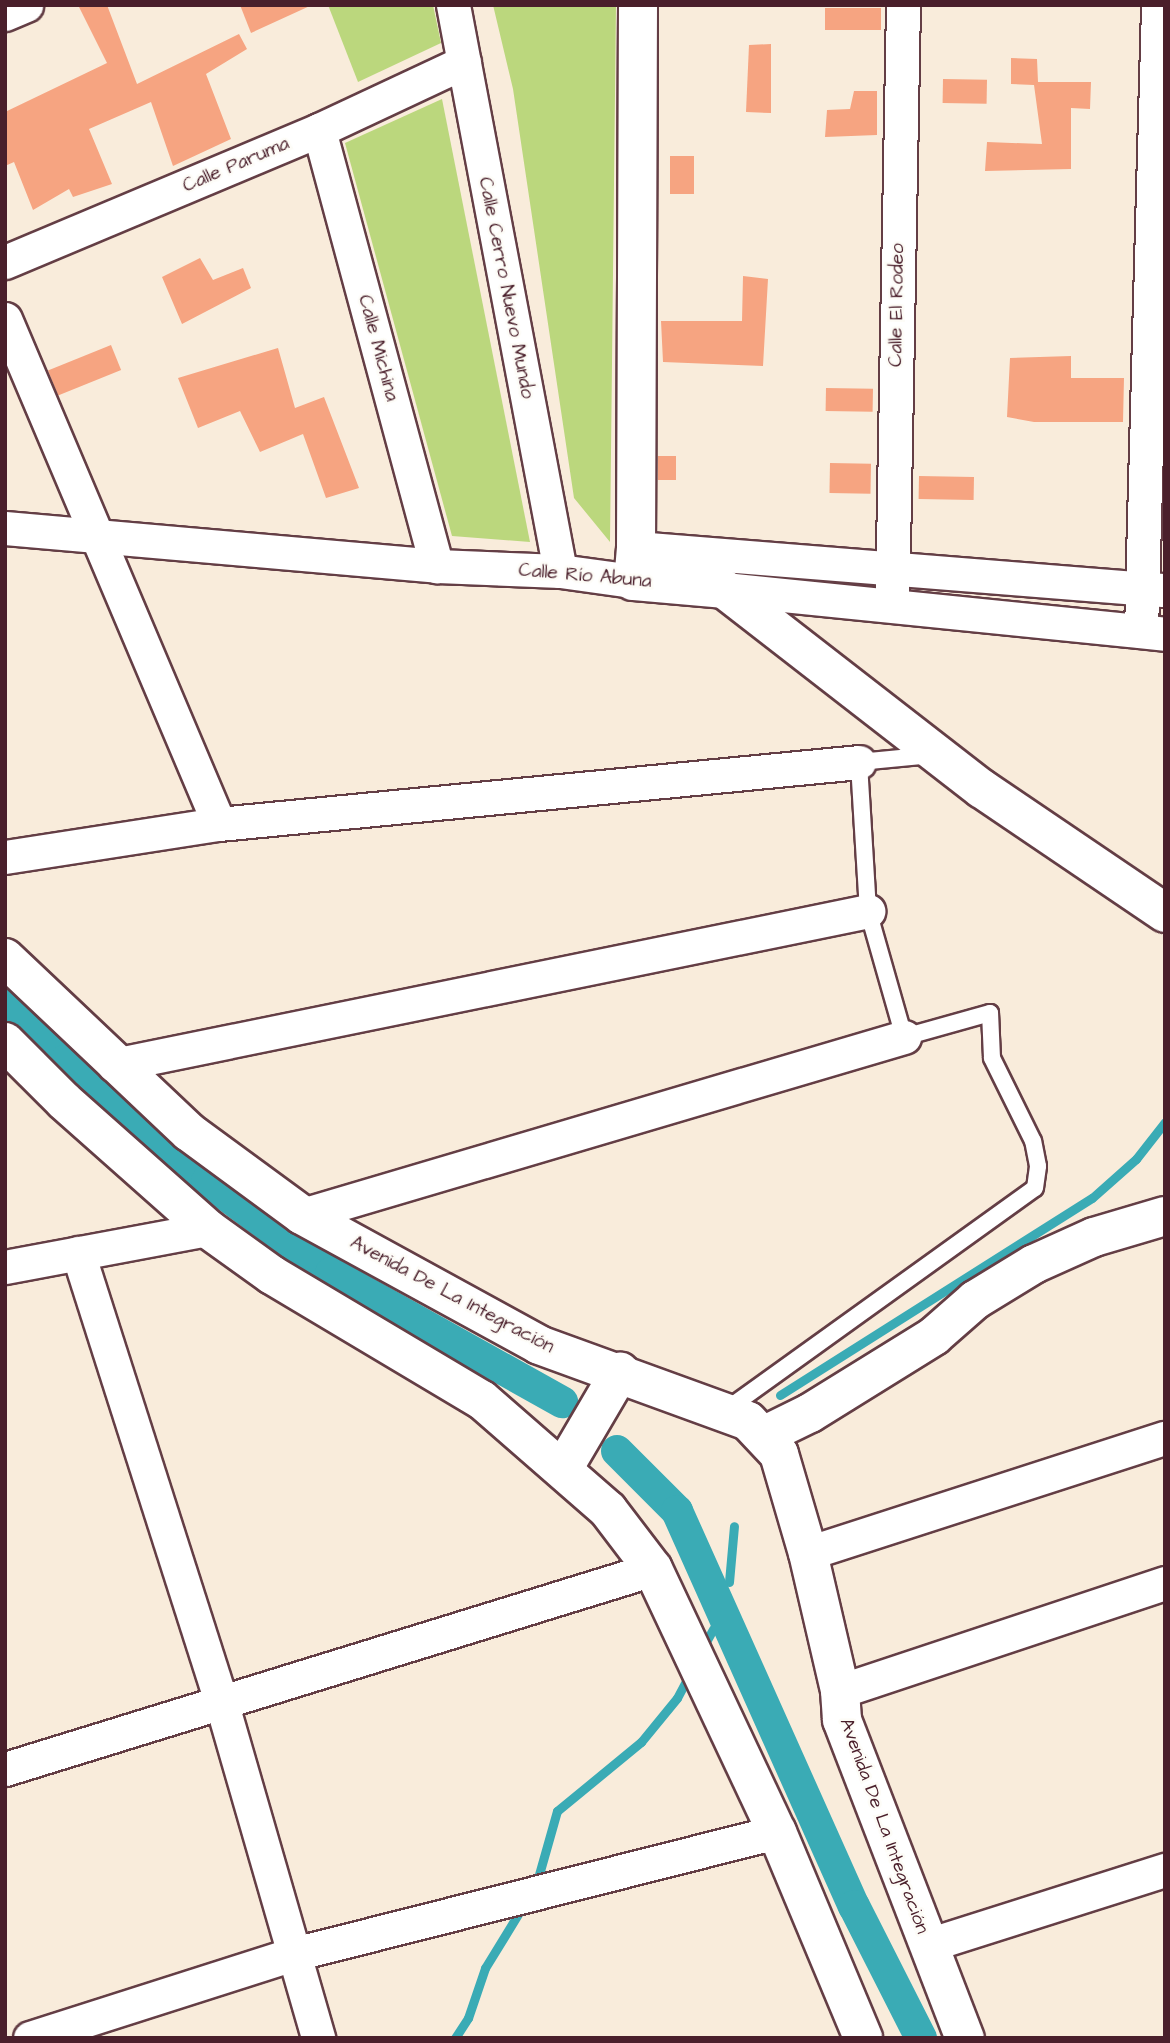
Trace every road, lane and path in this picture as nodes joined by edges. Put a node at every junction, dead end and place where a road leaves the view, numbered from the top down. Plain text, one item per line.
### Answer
1 (26, 5) edge
2 (453, 5) edge
3 (638, 5) edge
4 (903, 5) edge
5 (1158, 5) edge
6 (5, 14) edge
7 (464, 62) junction
8 (1160, 89) edge
9 (319, 130) junction
10 (5, 262) edge
11 (5, 319) edge
12 (5, 528) edge
13 (97, 535) junction
14 (635, 564) junction
15 (437, 566) junction
16 (892, 569) junction
17 (560, 571) junction
18 (724, 589) junction
19 (1153, 590) edge
20 (892, 604) junction
21 (1153, 632) edge
22 (938, 755) junction
23 (859, 762) junction
24 (219, 824) junction
25 (5, 857) edge
26 (868, 911) junction
27 (1165, 913) edge
28 (5, 958) edge
29 (904, 1037) junction
30 (5, 1042) edge
31 (114, 1065) junction
32 (302, 1215) junction
33 (1165, 1216) edge
34 (208, 1229) junction
35 (78, 1253) junction
36 (5, 1266) edge
37 (620, 1372) junction
38 (726, 1410) junction
39 (763, 1436) junction
40 (1165, 1438) edge
41 (563, 1469) junction
42 (808, 1553) junction
43 (653, 1569) junction
44 (1165, 1583) edge
45 (840, 1691) junction
46 (222, 1701) junction
47 (5, 1769) edge
48 (777, 1832) junction
49 (1165, 1870) edge
50 (928, 1945) junction
51 (294, 1954) junction
52 (30, 2038) edge
53 (318, 2038) edge
54 (863, 2038) edge
55 (965, 2038) edge

1 - 6 street
2 - 7 street, Calle Cerro Nuevo Mundo
3 - 14 main road
4 - 16 street, Calle El Rodeo
5 - 8 street
7 - 9 street, Calle Paruma
7 - 17 street, Calle Cerro Nuevo Mundo
8 - 19 street
9 - 10 street, Calle Paruma
9 - 15 street, Calle Michina
11 - 13 street
12 - 13 street, Calle Río Abuna
13 - 15 street, Calle Río Abuna
13 - 24 street
14 - 16 street
14 - 17 street, Calle Río Abuna
14 - 18 main road, Calle Río Abuna
15 - 17 street, Calle Río Abuna
16 - 19 street
16 - 20 street, Calle El Rodeo
18 - 20 street, Calle Río Abuna
18 - 22 main road
19 - 21 street
20 - 21 street, Calle Río Abuna
22 - 23 lane
22 - 27 main road
23 - 24 street
23 - 26 lane
24 - 25 street
26 - 29 lane
26 - 31 street
28 - 31 main road, Avenida De La Integración
29 - 32 street
29 - 38 lane
30 - 34 main road
31 - 32 main road, Avenida De La Integración
32 - 37 main road, Avenida De La Integración
33 - 39 main road
34 - 35 street
34 - 41 main road
35 - 36 street
35 - 46 street
37 - 38 main road, Avenida De La Integración
37 - 41 main road
38 - 39 main road, Avenida De La Integración
39 - 42 main road, Avenida De La Integración
40 - 42 street
41 - 43 main road
42 - 45 main road, Avenida De La Integración
43 - 46 street
43 - 48 main road
44 - 45 street
45 - 50 main road, Avenida De La Integración
46 - 47 street
46 - 51 street
48 - 51 street
48 - 54 main road
49 - 50 street
50 - 55 main road, Avenida De La Integración
51 - 52 street
51 - 53 street

